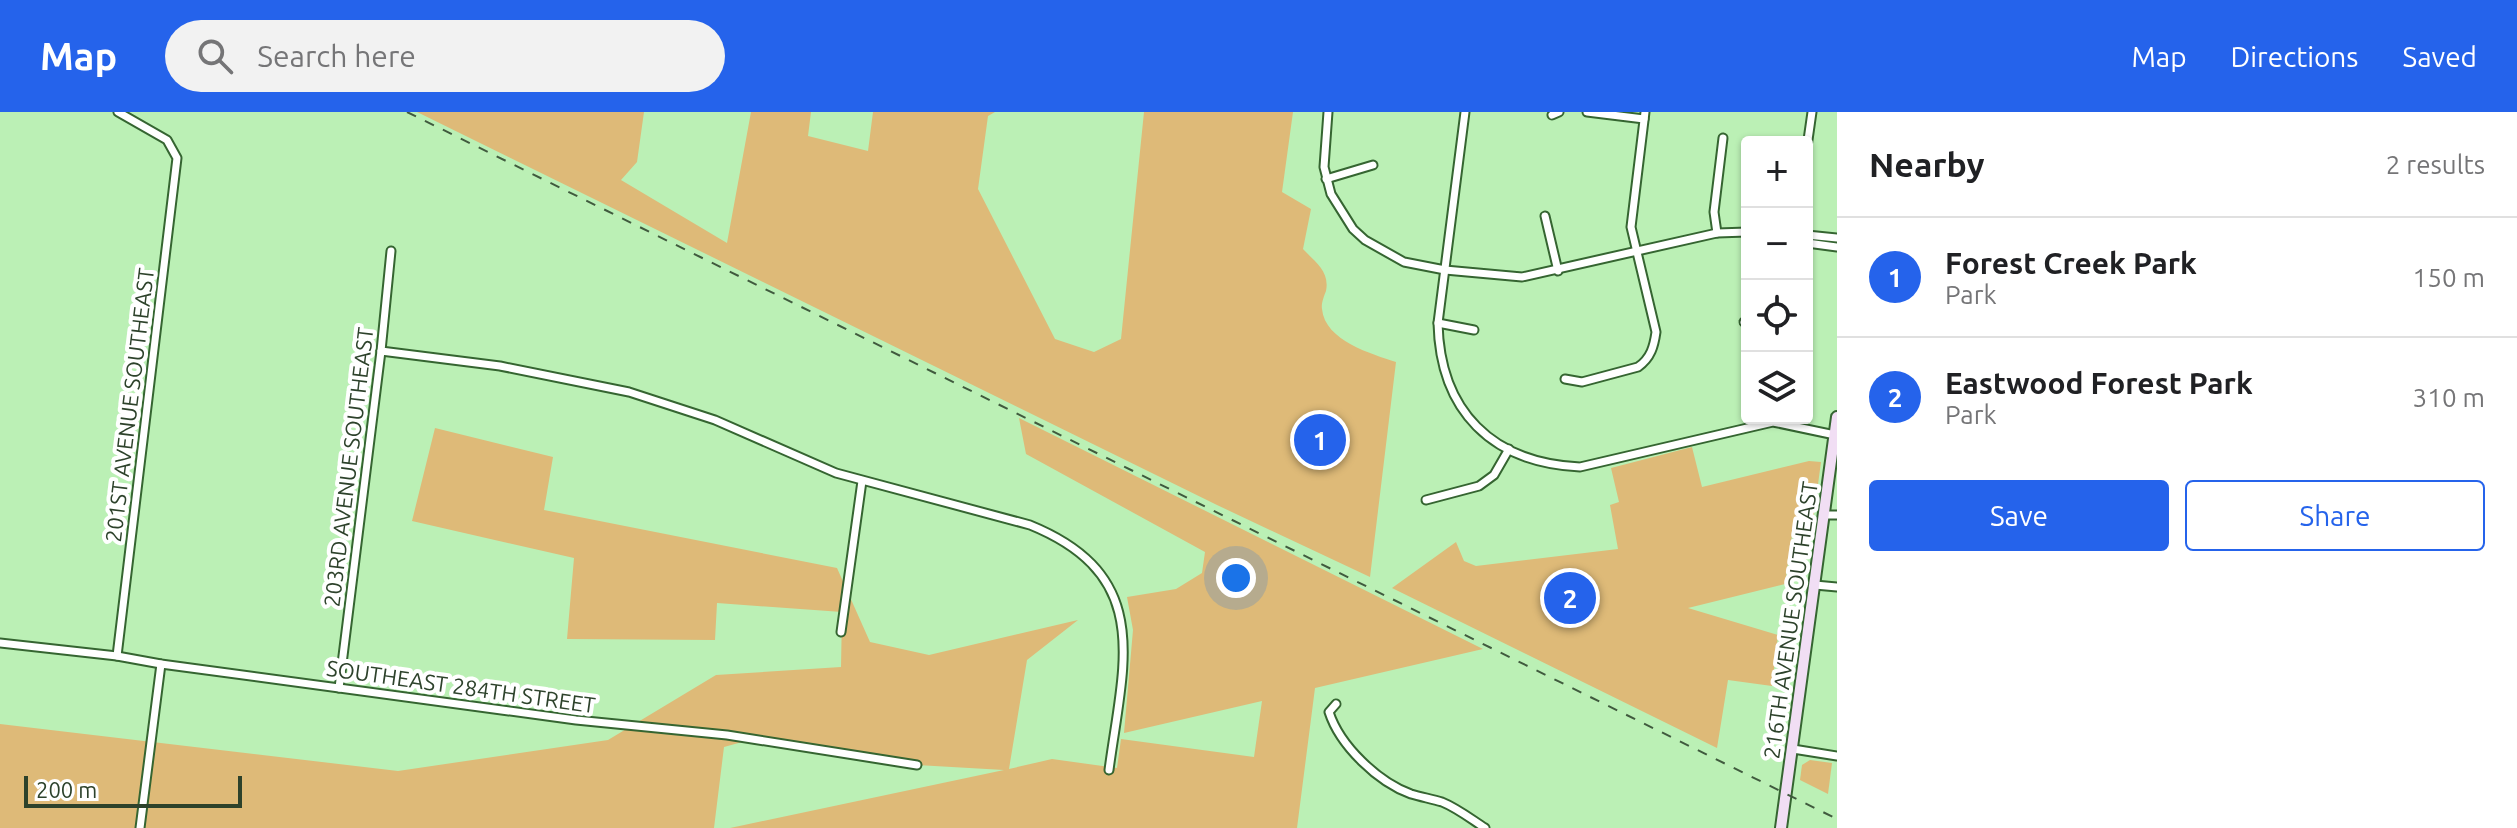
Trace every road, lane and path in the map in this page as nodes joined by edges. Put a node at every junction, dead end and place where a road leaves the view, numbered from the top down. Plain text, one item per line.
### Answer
1 (118, 112) edge
2 (1328, 112) edge
3 (1465, 112) edge
4 (1587, 112) edge
5 (1812, 112) edge
6 (1644, 116) edge
7 (1809, 136) edge
8 (1723, 138) dead end
9 (1373, 165) dead end
10 (1326, 179) junction
11 (1545, 216) dead end
12 (1741, 232) edge
13 (1717, 233) junction
14 (1813, 236) edge
15 (1837, 238) edge
16 (1813, 244) edge
17 (1837, 247) edge
18 (391, 251) dead end
19 (1636, 253) junction
20 (1445, 270) junction
21 (1558, 271) junction
22 (1438, 323) junction
23 (1474, 330) dead end
24 (381, 351) junction
25 (1565, 379) dead end
26 (1837, 417) edge
27 (1757, 424) edge
28 (1790, 424) edge
29 (1835, 435) junction
30 (1509, 449) junction
31 (862, 481) junction
32 (1426, 500) dead end
33 (1824, 511) junction
34 (1837, 512) edge
35 (1815, 585) junction
36 (1837, 587) edge
37 (841, 632) dead end
38 (0, 643) edge
39 (117, 656) junction
40 (161, 664) junction
41 (339, 688) junction
42 (1336, 704) dead end
43 (1793, 749) junction
44 (1837, 756) edge
45 (917, 765) dead end
46 (1109, 770) dead end
47 (140, 828) edge
48 (1485, 828) edge
49 (1781, 828) edge

1 - 39 street, 201ST AVENUE SOUTHEAST
2 - 10 street
3 - 20 street
4 - 6 street
5 - 7 street
6 - 19 street
8 - 13 street
9 - 10 street
10 - 20 street
11 - 21 street
12 - 13 street
13 - 19 street
14 - 15 street
16 - 17 street
18 - 24 street, 203RD AVENUE SOUTHEAST
19 - 21 street
19 - 25 street
20 - 21 street
20 - 22 street
22 - 23 street
22 - 30 street
24 - 31 street
24 - 41 street, 203RD AVENUE SOUTHEAST
26 - 29 street, 216TH AVENUE SOUTHEAST
27 - 30 street
28 - 29 street
29 - 33 street, 216TH AVENUE SOUTHEAST
30 - 32 street
31 - 37 street
31 - 46 street
33 - 34 street
33 - 35 street, 216TH AVENUE SOUTHEAST
35 - 36 street
35 - 43 street, 216TH AVENUE SOUTHEAST
38 - 39 street, SOUTHEAST 284TH STREET
39 - 40 street, SOUTHEAST 284TH STREET
40 - 41 street, SOUTHEAST 284TH STREET
40 - 47 street
41 - 45 street, SOUTHEAST 284TH STREET
42 - 48 street
43 - 44 street
43 - 49 street, 216TH AVENUE SOUTHEAST

